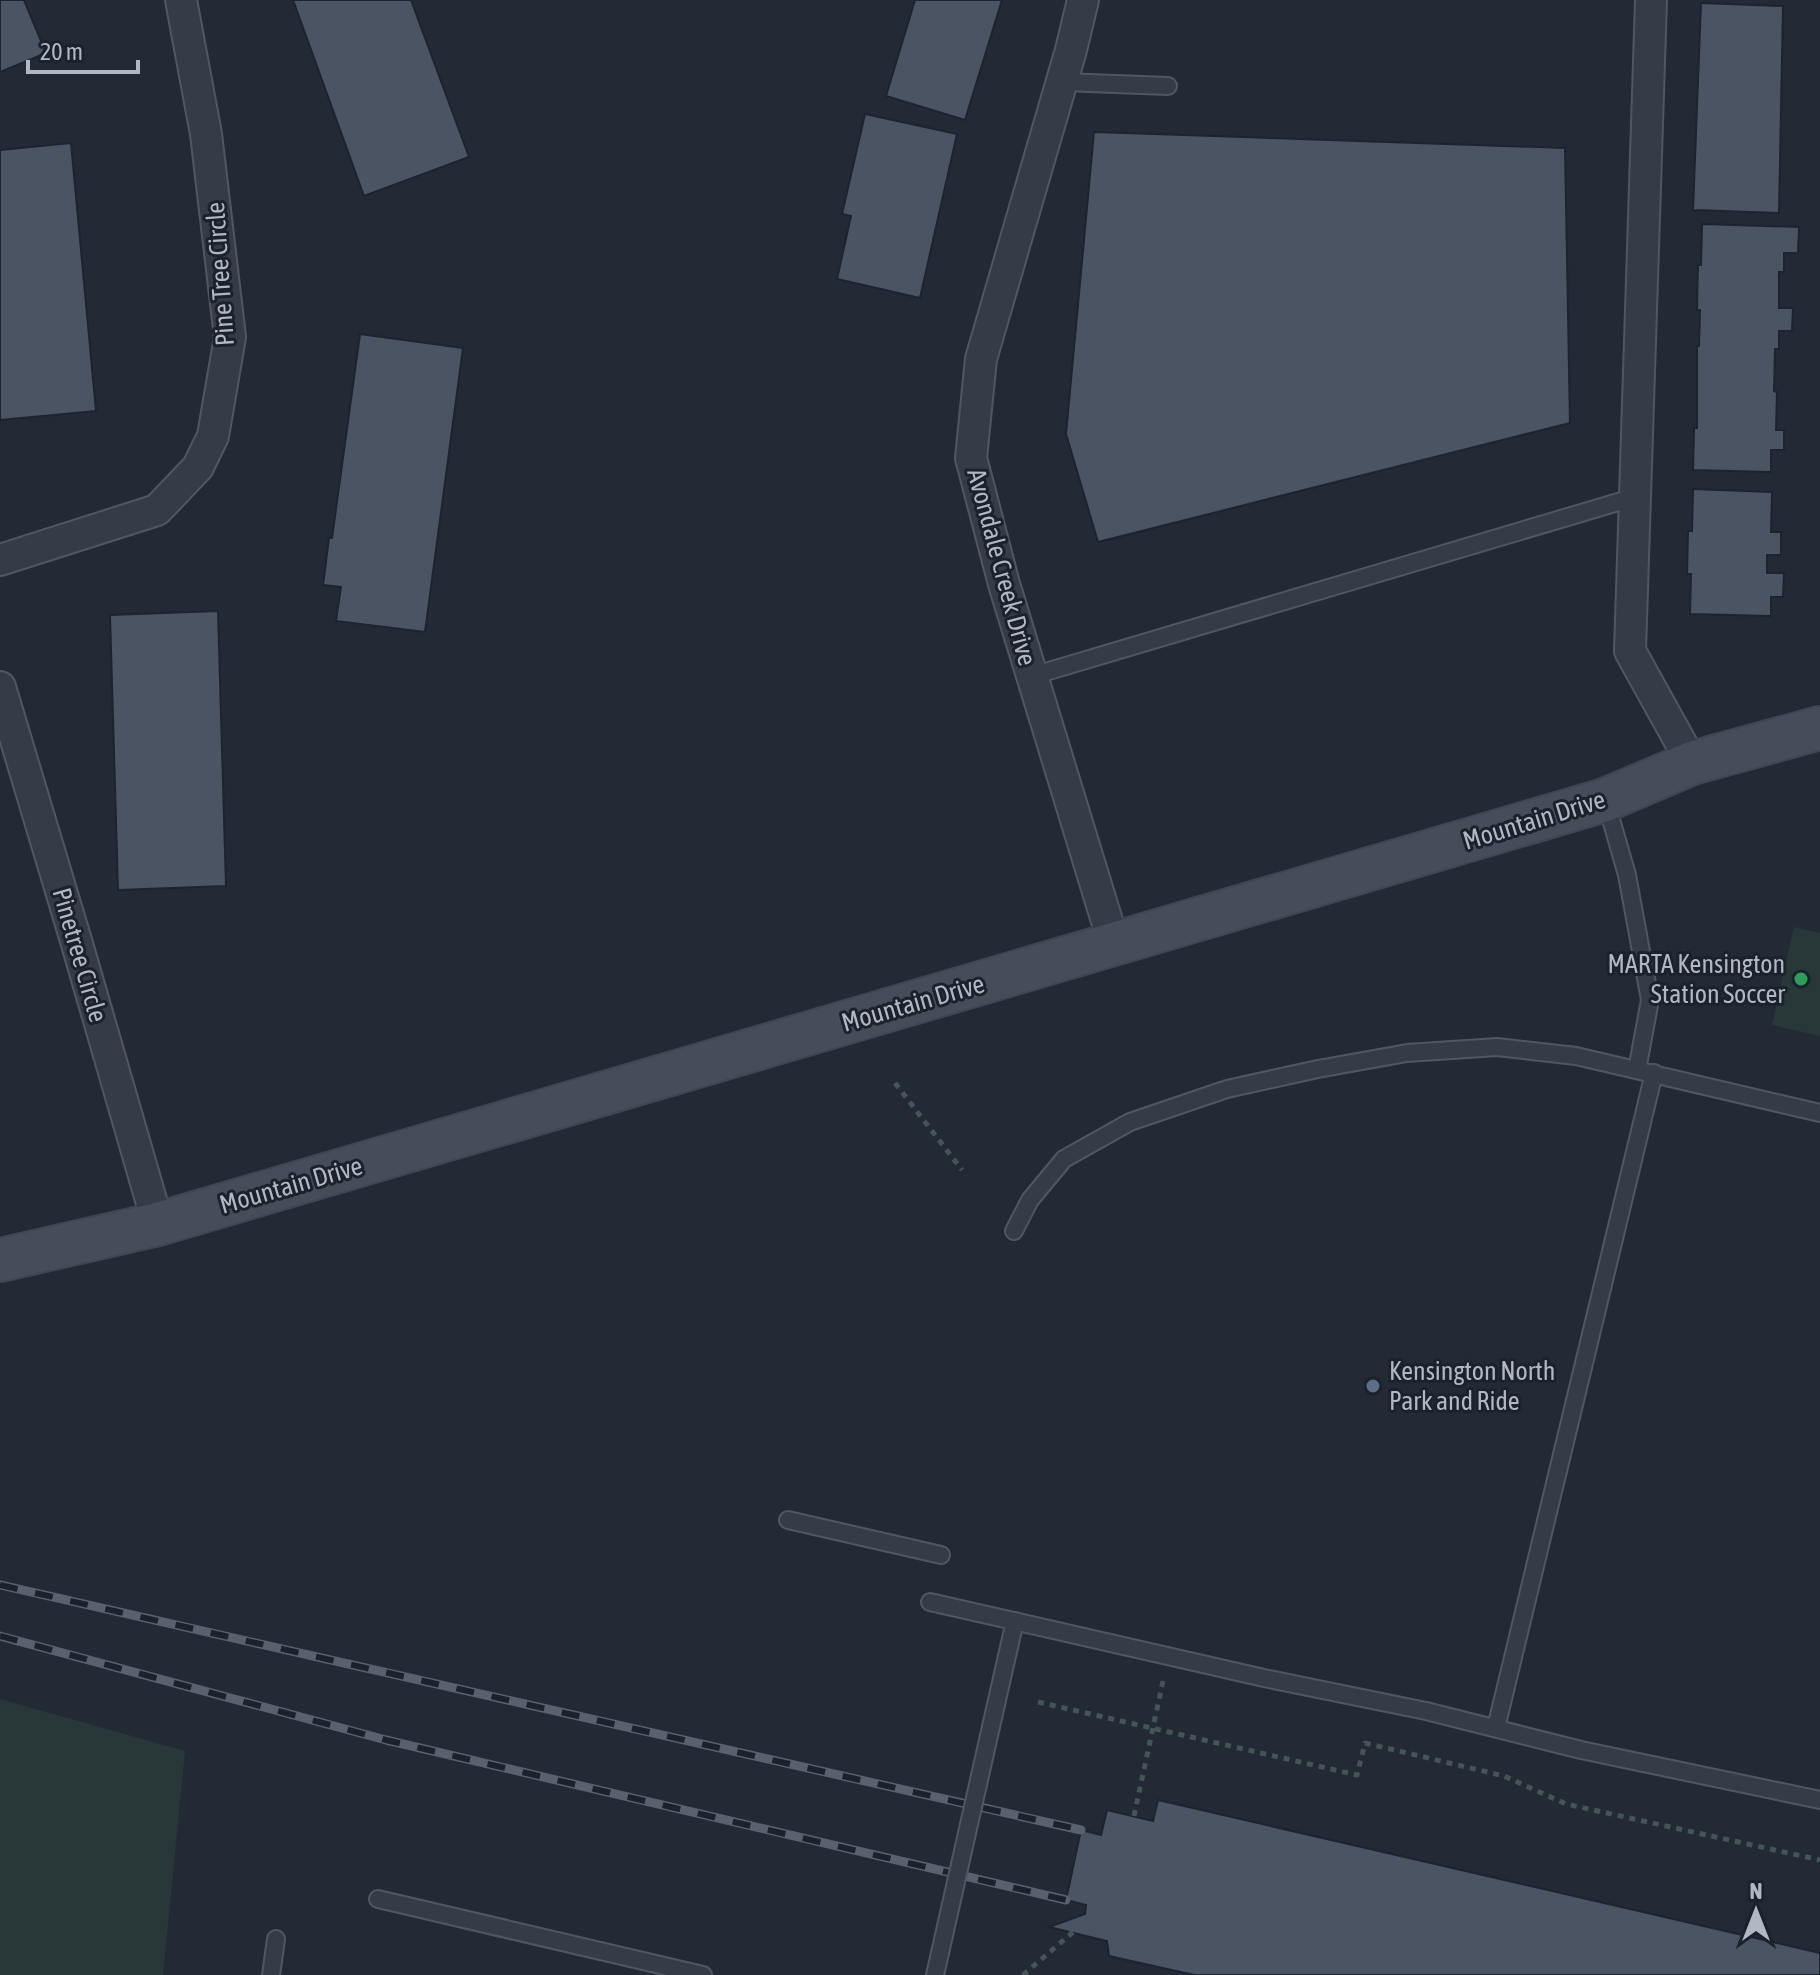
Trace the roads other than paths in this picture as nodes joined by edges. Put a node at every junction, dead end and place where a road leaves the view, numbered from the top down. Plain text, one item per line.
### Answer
1 (181, 0) edge
2 (1083, 0) edge
3 (1651, 0) edge
4 (1062, 82) junction
5 (1168, 86) dead end
6 (1635, 497) junction
7 (0, 560) edge
8 (1032, 676) junction
9 (0, 687) edge
10 (1820, 728) edge
11 (1692, 763) junction
12 (1605, 800) junction
13 (1114, 944) junction
14 (1646, 1072) junction
15 (1820, 1113) edge
16 (158, 1224) junction
17 (1014, 1231) dead end
18 (0, 1260) edge
19 (788, 1520) dead end
20 (941, 1555) dead end
21 (930, 1602) dead end
22 (1015, 1621) junction
23 (1496, 1728) junction
24 (1820, 1800) edge
25 (378, 1899) dead end
26 (276, 1939) dead end
27 (271, 1975) edge
28 (703, 1975) edge
29 (935, 1975) edge

1 - 7 street, Pine Tree Circle
2 - 4 street, Avondale Creek Drive
3 - 6 street
4 - 5 lane
4 - 8 street, Avondale Creek Drive
6 - 8 lane
6 - 11 street
8 - 13 street, Avondale Creek Drive
9 - 16 street, Pinetree Circle
10 - 11 main road, Mountain Drive
11 - 12 main road, Mountain Drive
12 - 13 main road, Mountain Drive
12 - 14 lane
13 - 16 main road, Mountain Drive
14 - 15 lane
14 - 17 lane
14 - 23 lane
16 - 18 main road, Mountain Drive
19 - 20 lane
21 - 22 lane
22 - 23 lane
22 - 29 lane, bridge
23 - 24 lane
25 - 28 lane
26 - 27 lane

